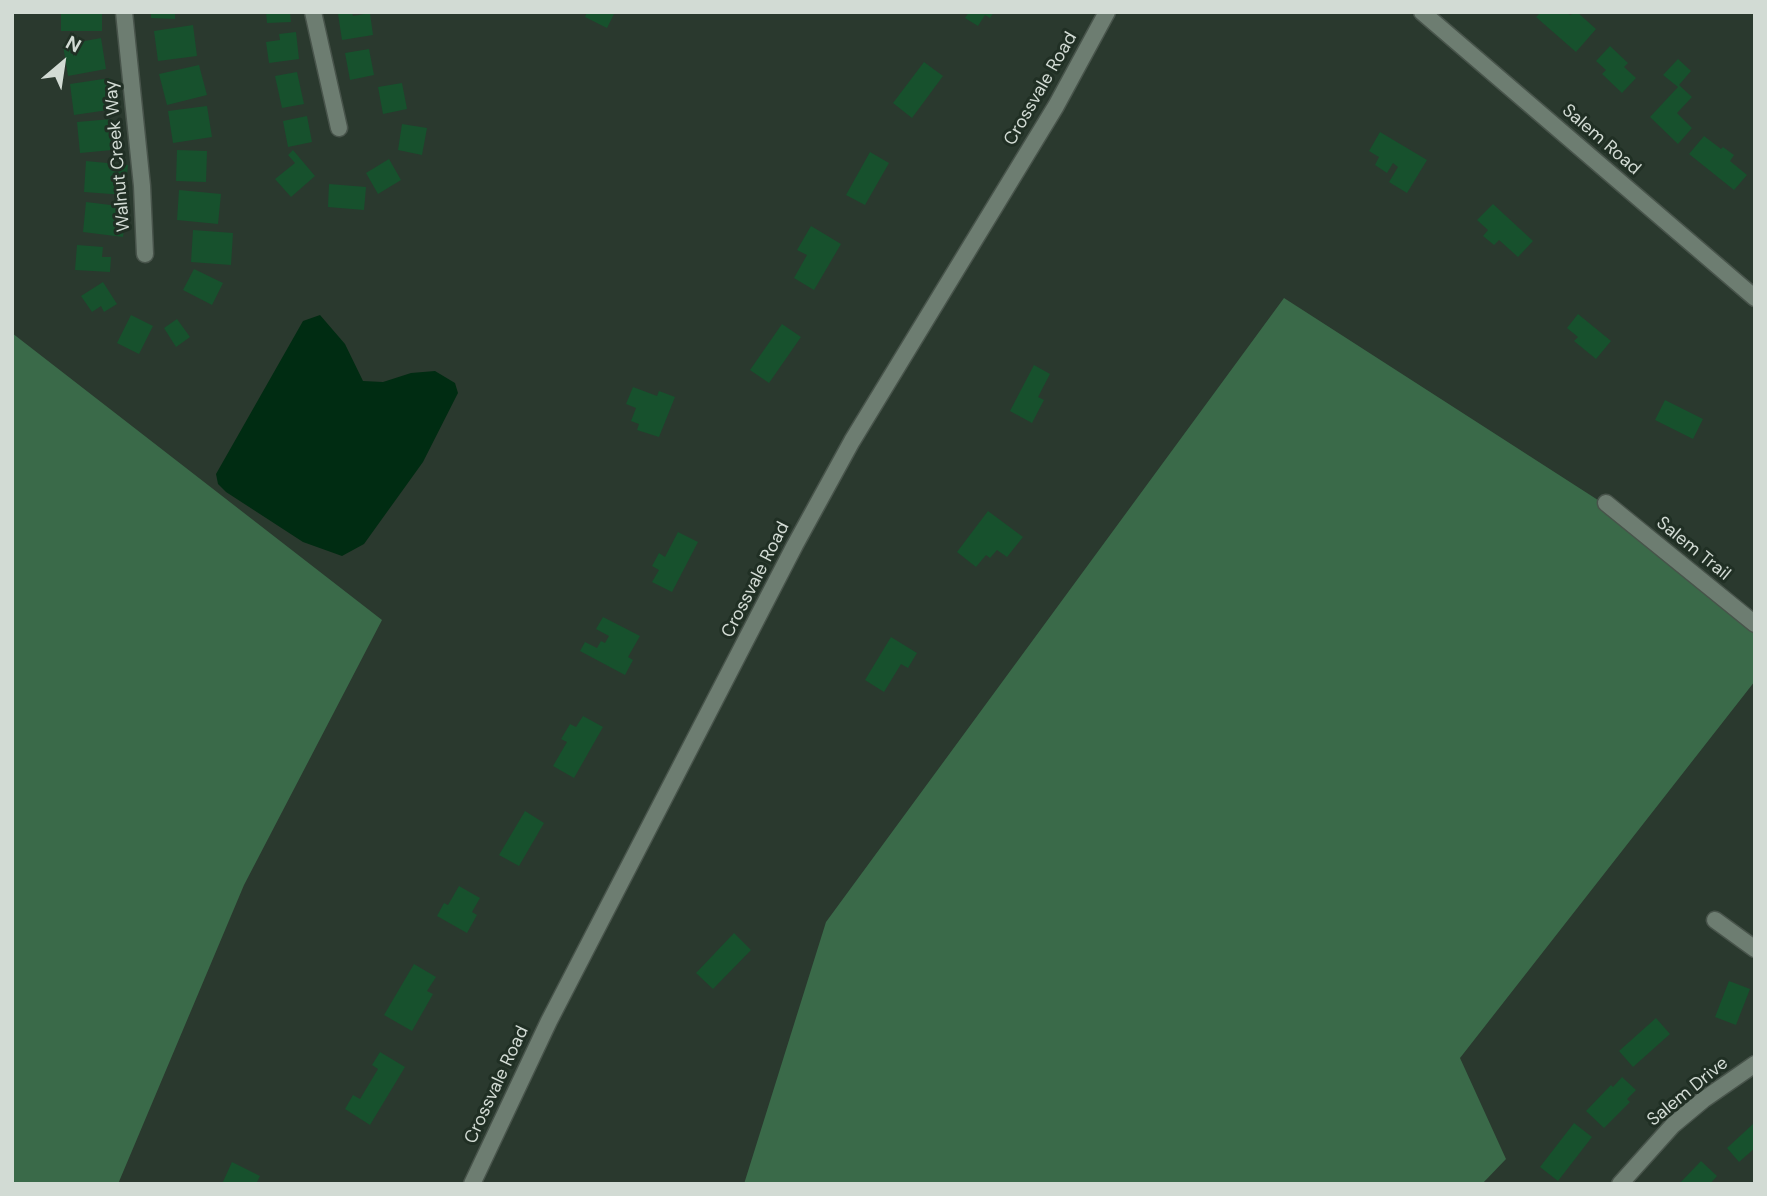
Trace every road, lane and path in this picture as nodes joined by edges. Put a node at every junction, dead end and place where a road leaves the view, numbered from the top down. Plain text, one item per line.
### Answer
1 (124, 12) edge
2 (313, 12) edge
3 (1107, 12) edge
4 (1422, 12) edge
5 (338, 128) dead end
6 (145, 254) dead end
7 (1755, 298) edge
8 (1606, 503) dead end
9 (1755, 624) edge
10 (1716, 920) dead end
11 (1755, 949) edge
12 (1755, 1064) edge
13 (472, 1184) edge
14 (1620, 1184) edge

1 - 6 street, Walnut Creek Way
2 - 5 street
3 - 13 street, Crossvale Road
4 - 7 street, Salem Road
8 - 9 street, Salem Trail
10 - 11 street
12 - 14 street, Salem Drive

